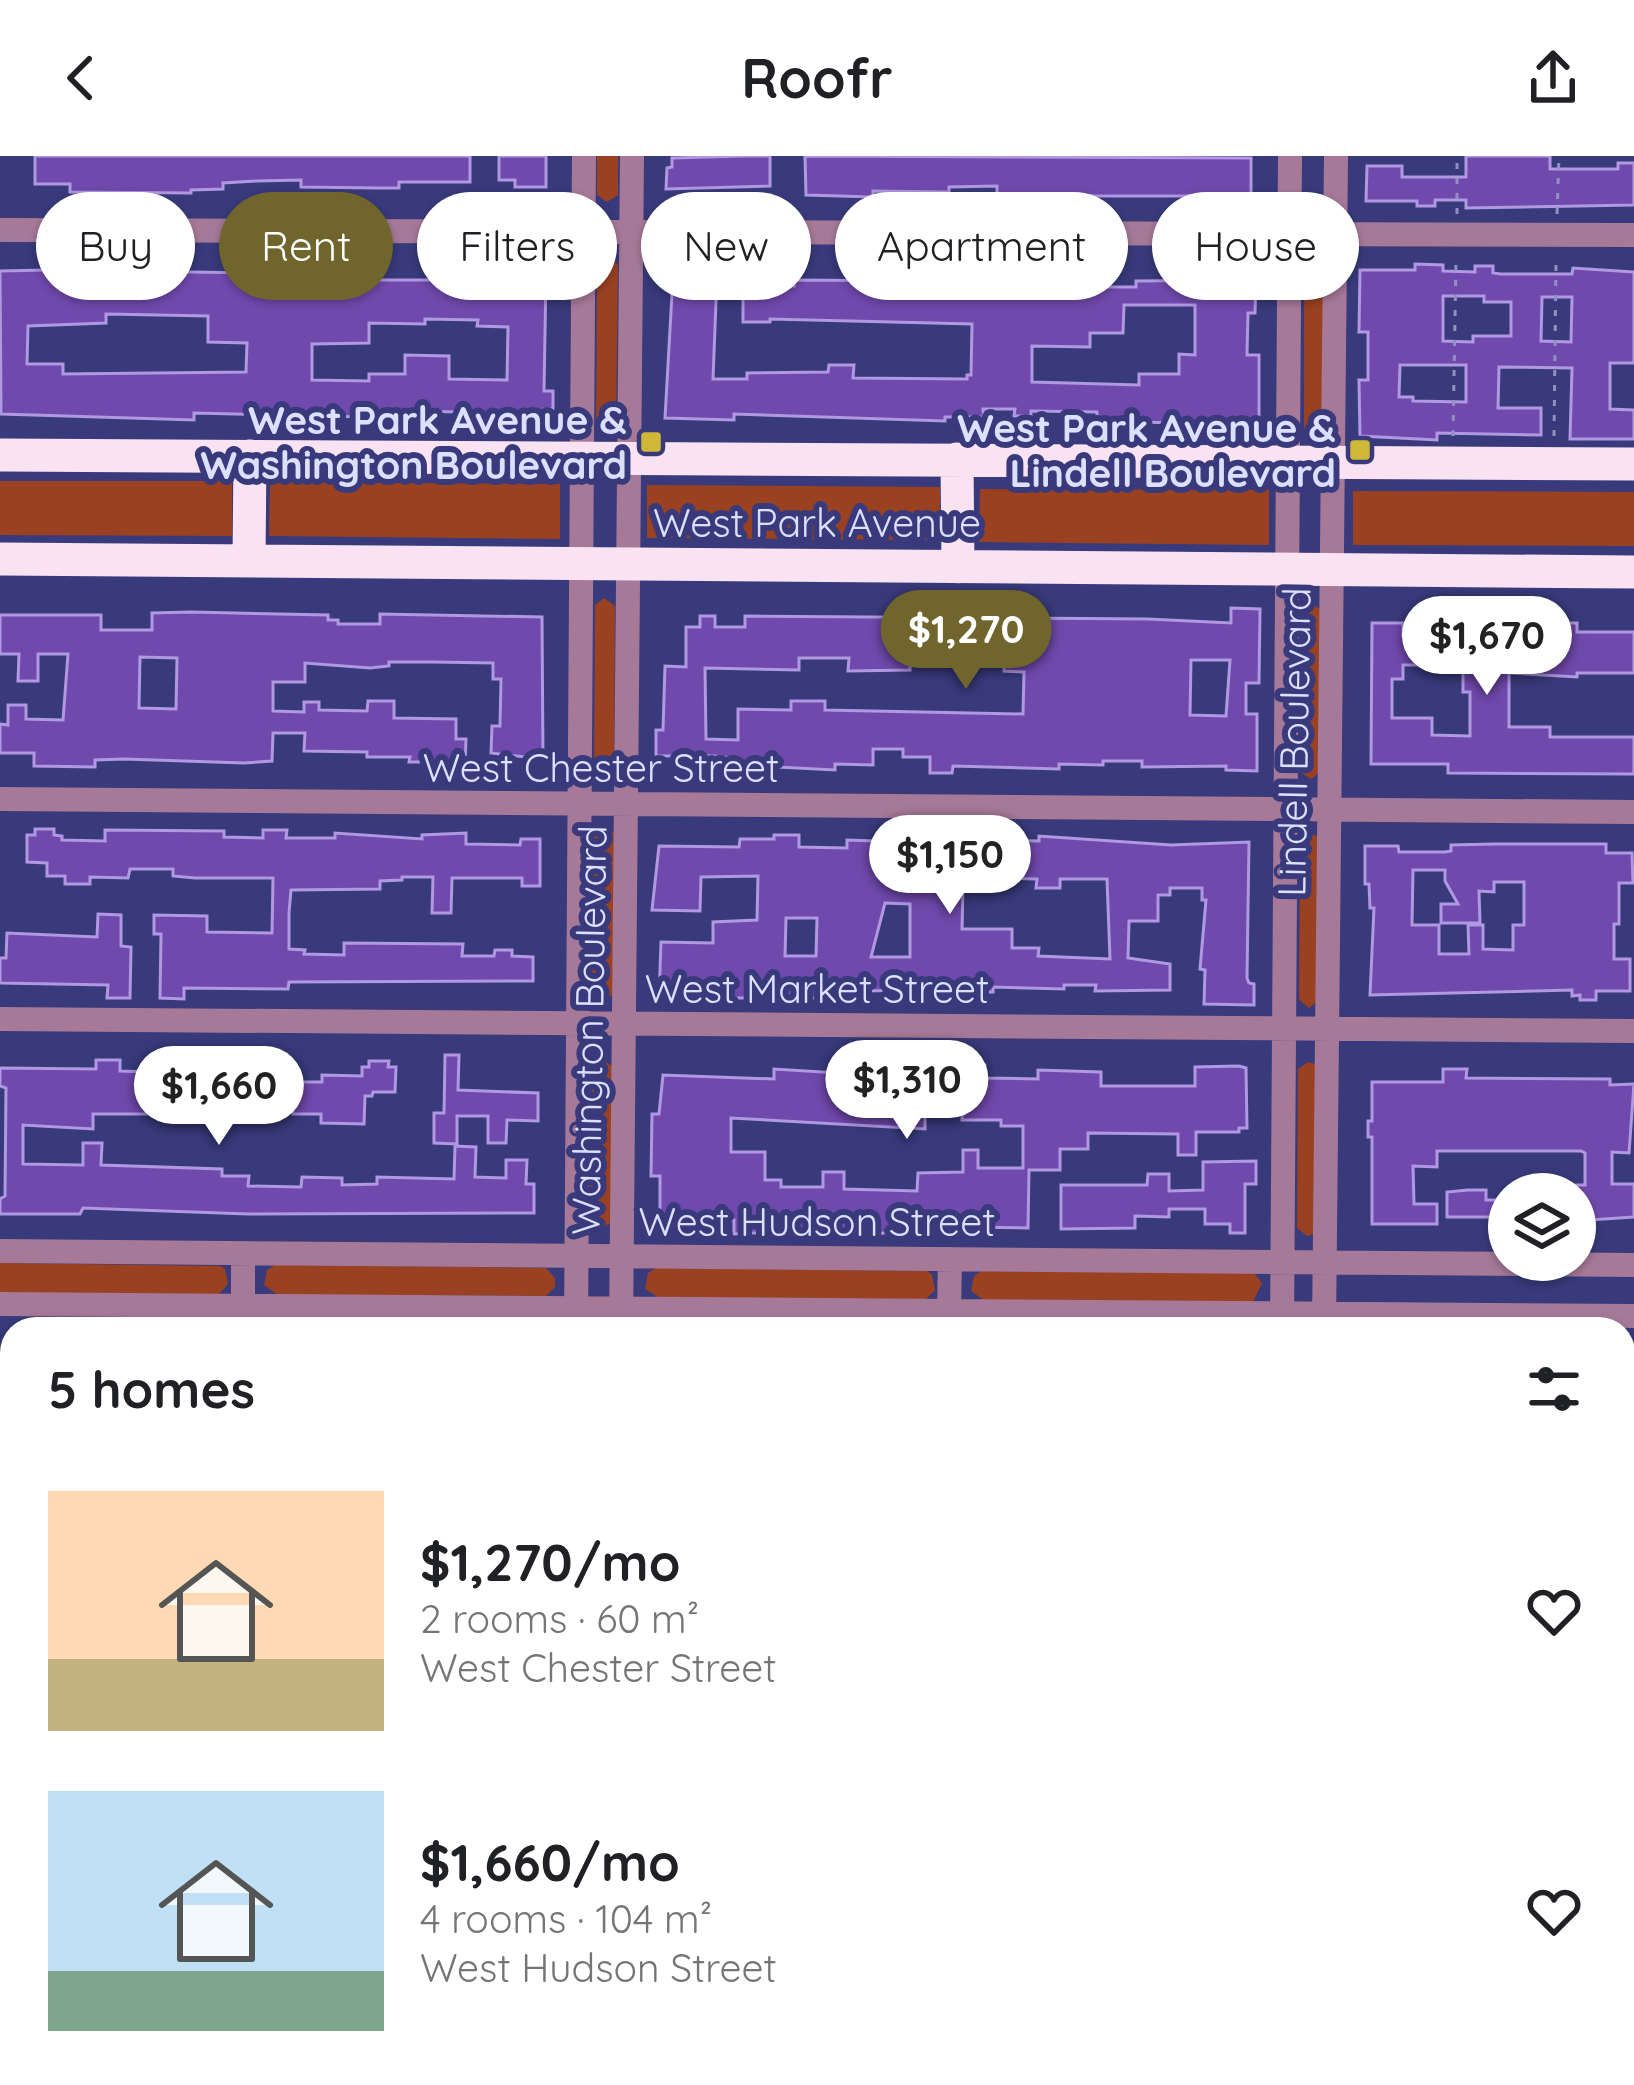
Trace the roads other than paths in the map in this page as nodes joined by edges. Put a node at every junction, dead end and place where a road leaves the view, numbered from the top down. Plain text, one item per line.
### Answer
1 (584, 156) edge
2 (632, 156) edge
3 (1290, 156) edge
4 (1336, 156) edge
5 (584, 192) edge
6 (1290, 192) edge
7 (1336, 192) edge
8 (0, 230) edge
9 (417, 230) edge
10 (617, 230) edge
11 (632, 230) junction
12 (1152, 235) edge
13 (1359, 235) edge
14 (1634, 235) edge
15 (583, 300) edge
16 (1288, 300) edge
17 (1334, 300) edge
18 (0, 454) edge
19 (250, 456) junction
20 (582, 457) junction
21 (631, 457) junction
22 (957, 459) junction
23 (1286, 460) junction
24 (1333, 460) junction
25 (1634, 464) edge
26 (0, 559) edge
27 (248, 561) junction
28 (581, 564) junction
29 (630, 564) junction
30 (958, 567) junction
31 (1286, 569) junction
32 (1332, 570) junction
33 (1634, 572) edge
34 (0, 799) edge
35 (580, 804) junction
36 (627, 804) junction
37 (1285, 809) junction
38 (1329, 810) junction
39 (1634, 812) edge
40 (0, 1019) edge
41 (578, 1024) junction
42 (625, 1024) junction
43 (1284, 1028) junction
44 (1327, 1029) junction
45 (1634, 1031) edge
46 (0, 1251) edge
47 (243, 1253) junction
48 (576, 1256) junction
49 (622, 1257) junction
50 (950, 1259) junction
51 (1282, 1262) junction
52 (1325, 1263) junction
53 (1634, 1265) edge
54 (0, 1304) edge
55 (243, 1306) junction
56 (949, 1311) junction
57 (1634, 1316) edge
58 (525, 1317) edge
59 (576, 1317) edge
60 (621, 1317) edge
61 (703, 1317) edge
62 (1149, 1317) edge
63 (1282, 1317) edge
64 (1324, 1317) edge
65 (1582, 1317) edge

1 - 5 street, Washington Boulevard
2 - 11 street, Washington Boulevard
3 - 6 street, Lindell Boulevard
4 - 7 street, Lindell Boulevard
8 - 9 street
10 - 11 street
11 - 12 street
11 - 21 street, Washington Boulevard
13 - 14 street
15 - 20 street, Washington Boulevard
16 - 23 street, Lindell Boulevard
17 - 24 street, Lindell Boulevard
18 - 19 highway, West Park Avenue
19 - 20 highway, West Park Avenue
19 - 27 highway
20 - 21 highway, West Park Avenue
20 - 28 street, Washington Boulevard
21 - 22 highway, West Park Avenue
21 - 29 street, Washington Boulevard
22 - 23 highway, West Park Avenue
22 - 30 highway
23 - 24 highway, West Park Avenue
23 - 31 street, Lindell Boulevard
24 - 25 highway, West Park Avenue
24 - 32 street, Lindell Boulevard
26 - 27 highway, West Park Avenue
27 - 28 highway, West Park Avenue
28 - 29 highway, West Park Avenue
28 - 35 street, Washington Boulevard
29 - 30 highway, West Park Avenue
29 - 36 street, Washington Boulevard
30 - 31 highway, West Park Avenue
31 - 32 highway, West Park Avenue
31 - 37 street, Lindell Boulevard
32 - 33 highway, West Park Avenue
32 - 38 street, Lindell Boulevard
34 - 35 street, West Chester Street
35 - 36 street, West Chester Street
35 - 41 street, Washington Boulevard
36 - 37 street, West Chester Street
36 - 42 street, Washington Boulevard
37 - 38 street, West Chester Street
37 - 43 street, Lindell Boulevard
38 - 39 street, West Chester Street
38 - 44 street, Lindell Boulevard
40 - 41 street, West Market Street
41 - 42 street, West Market Street
41 - 48 street, Washington Boulevard
42 - 43 street, West Market Street
42 - 49 street, Washington Boulevard
43 - 44 street, West Market Street
43 - 51 street, Lindell Boulevard
44 - 45 street, West Market Street
44 - 52 street, Lindell Boulevard
46 - 47 street, West Hudson Street
47 - 48 street, West Hudson Street
47 - 55 street
48 - 49 street, West Hudson Street
48 - 59 street, Washington Boulevard
49 - 50 street, West Hudson Street
49 - 60 street, Washington Boulevard
50 - 51 street, West Hudson Street
50 - 56 street
51 - 52 street, West Hudson Street
51 - 63 street, Lindell Boulevard
52 - 53 street, West Hudson Street
52 - 64 street, Lindell Boulevard
54 - 55 street
55 - 58 street
56 - 61 street
56 - 62 street
57 - 65 street

